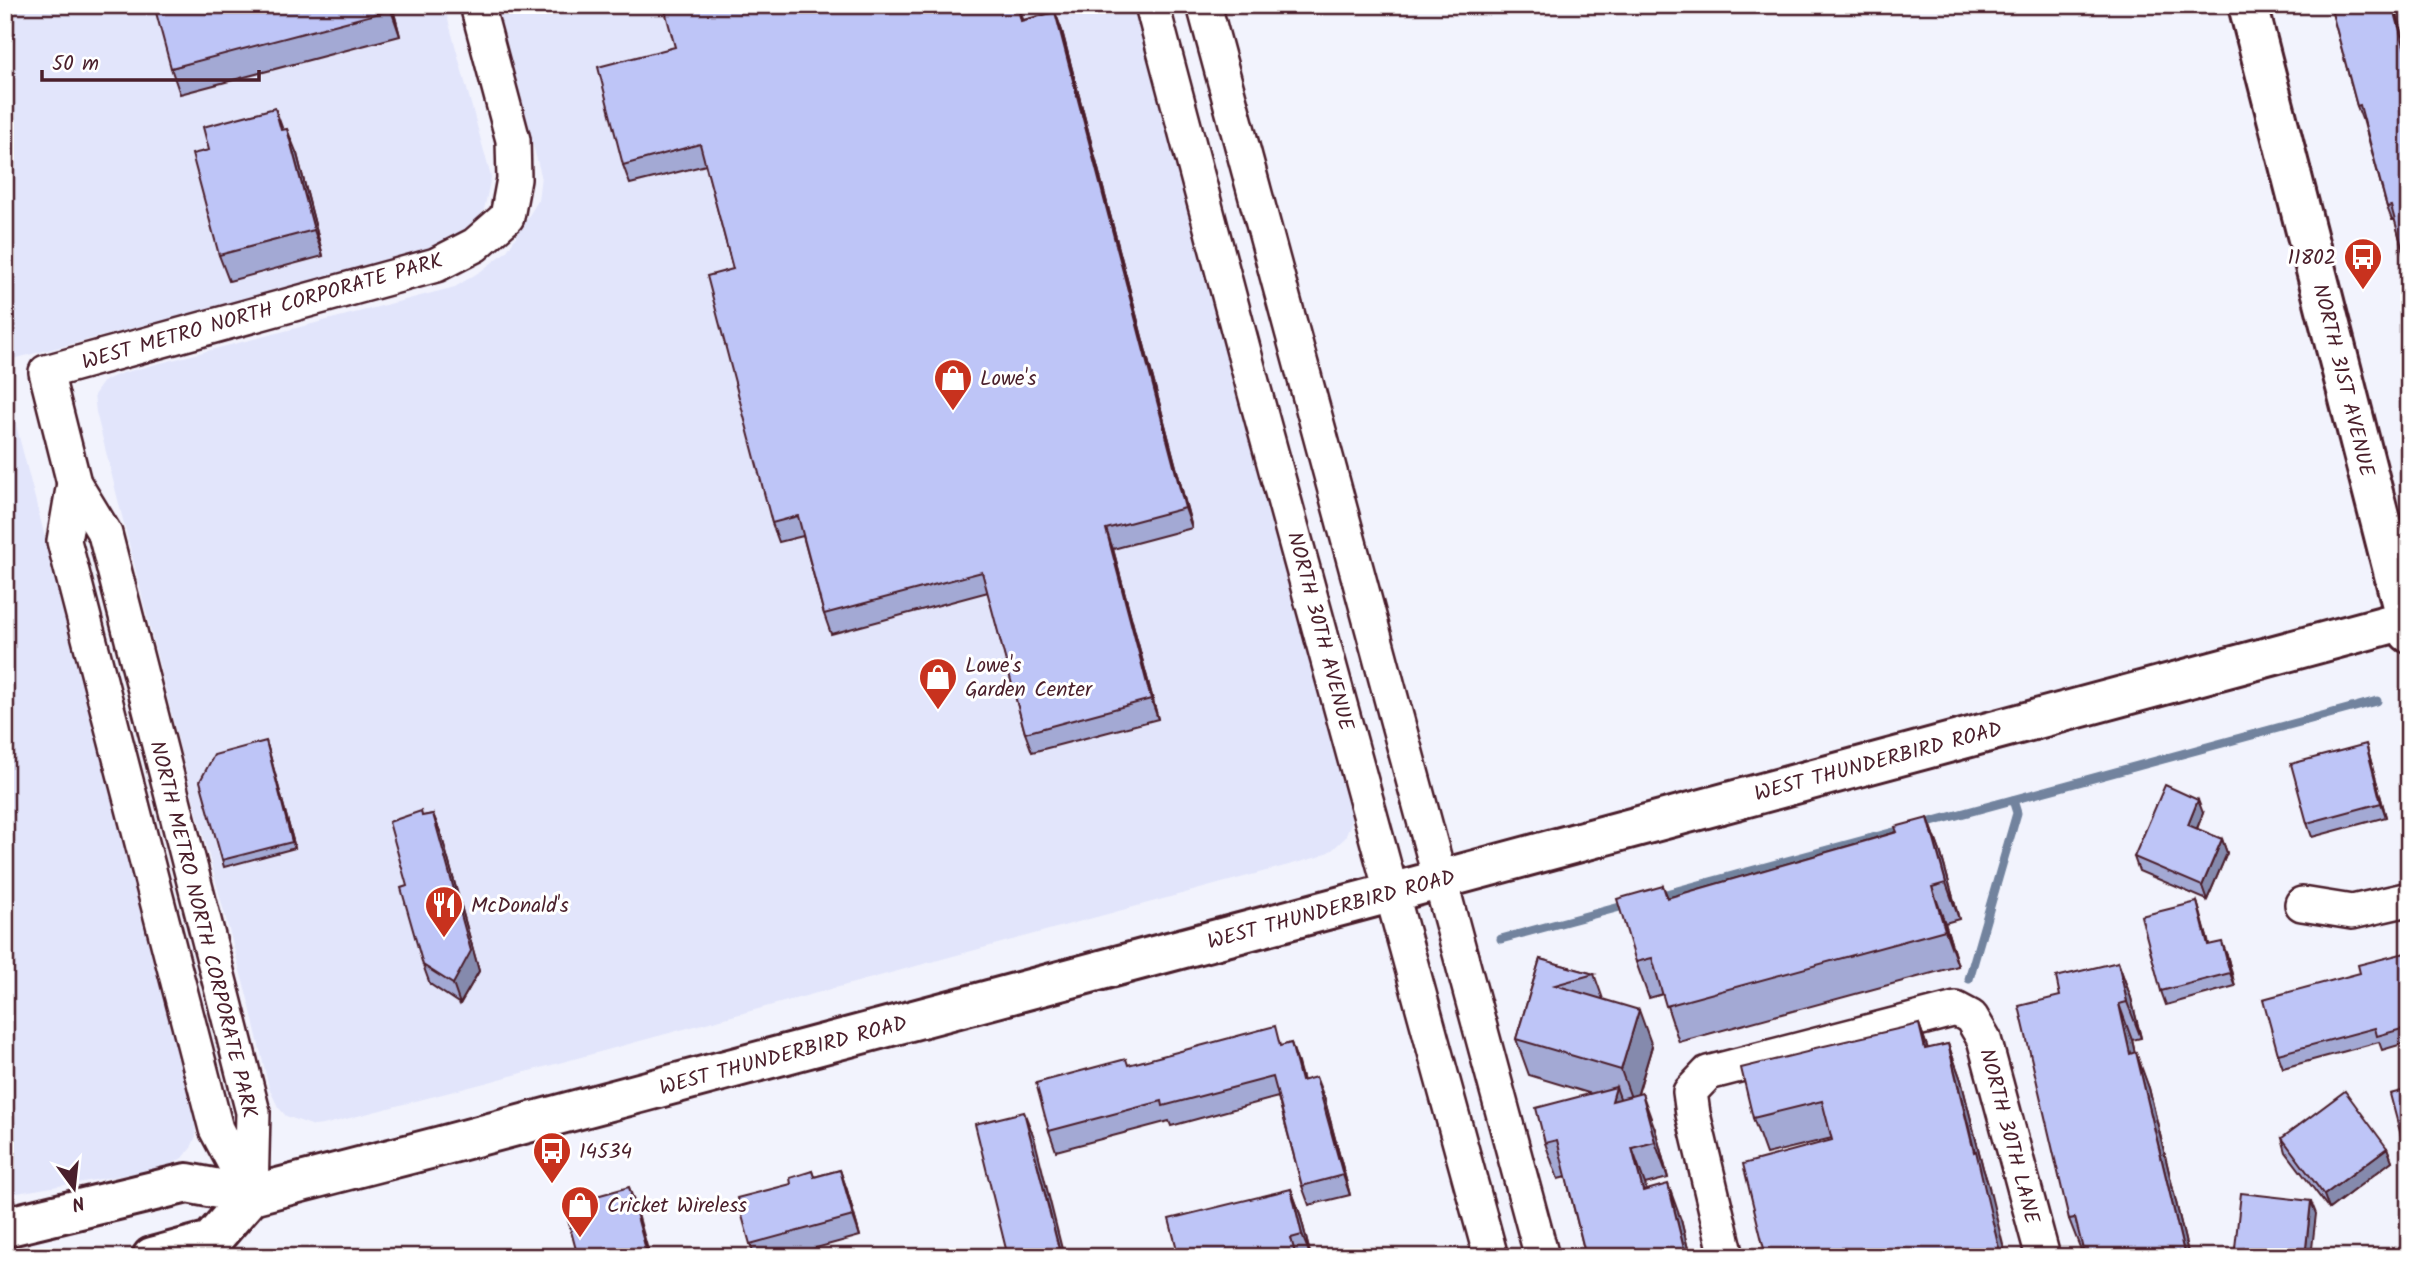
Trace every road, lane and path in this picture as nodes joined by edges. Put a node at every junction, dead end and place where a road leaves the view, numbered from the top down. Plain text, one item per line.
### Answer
1 (477, 5) edge
2 (1152, 5) edge
3 (1204, 5) edge
4 (2248, 5) edge
5 (47, 372) joint
6 (2407, 624) edge
7 (1440, 880) junction
8 (1393, 893) junction
9 (2409, 899) edge
10 (2302, 904) dead end
11 (251, 1195) junction
12 (5, 1227) edge
13 (152, 1257) edge
14 (1491, 1257) edge
15 (1542, 1257) edge
16 (1727, 1257) edge
17 (2043, 1257) edge

1 - 5 street, WEST METRO NORTH CORPORATE PARK
2 - 8 street, NORTH 30TH AVENUE
3 - 7 street
4 - 6 main road, NORTH 31ST AVENUE
5 - 11 street, NORTH METRO NORTH CORPORATE PARK
6 - 7 main road, WEST THUNDERBIRD ROAD
7 - 8 main road, WEST THUNDERBIRD ROAD
7 - 15 street
8 - 11 main road, WEST THUNDERBIRD ROAD
8 - 14 street, NORTH 30TH AVENUE
9 - 10 street
11 - 12 main road, WEST THUNDERBIRD ROAD
11 - 13 main road
16 - 17 street, NORTH 30TH LANE

